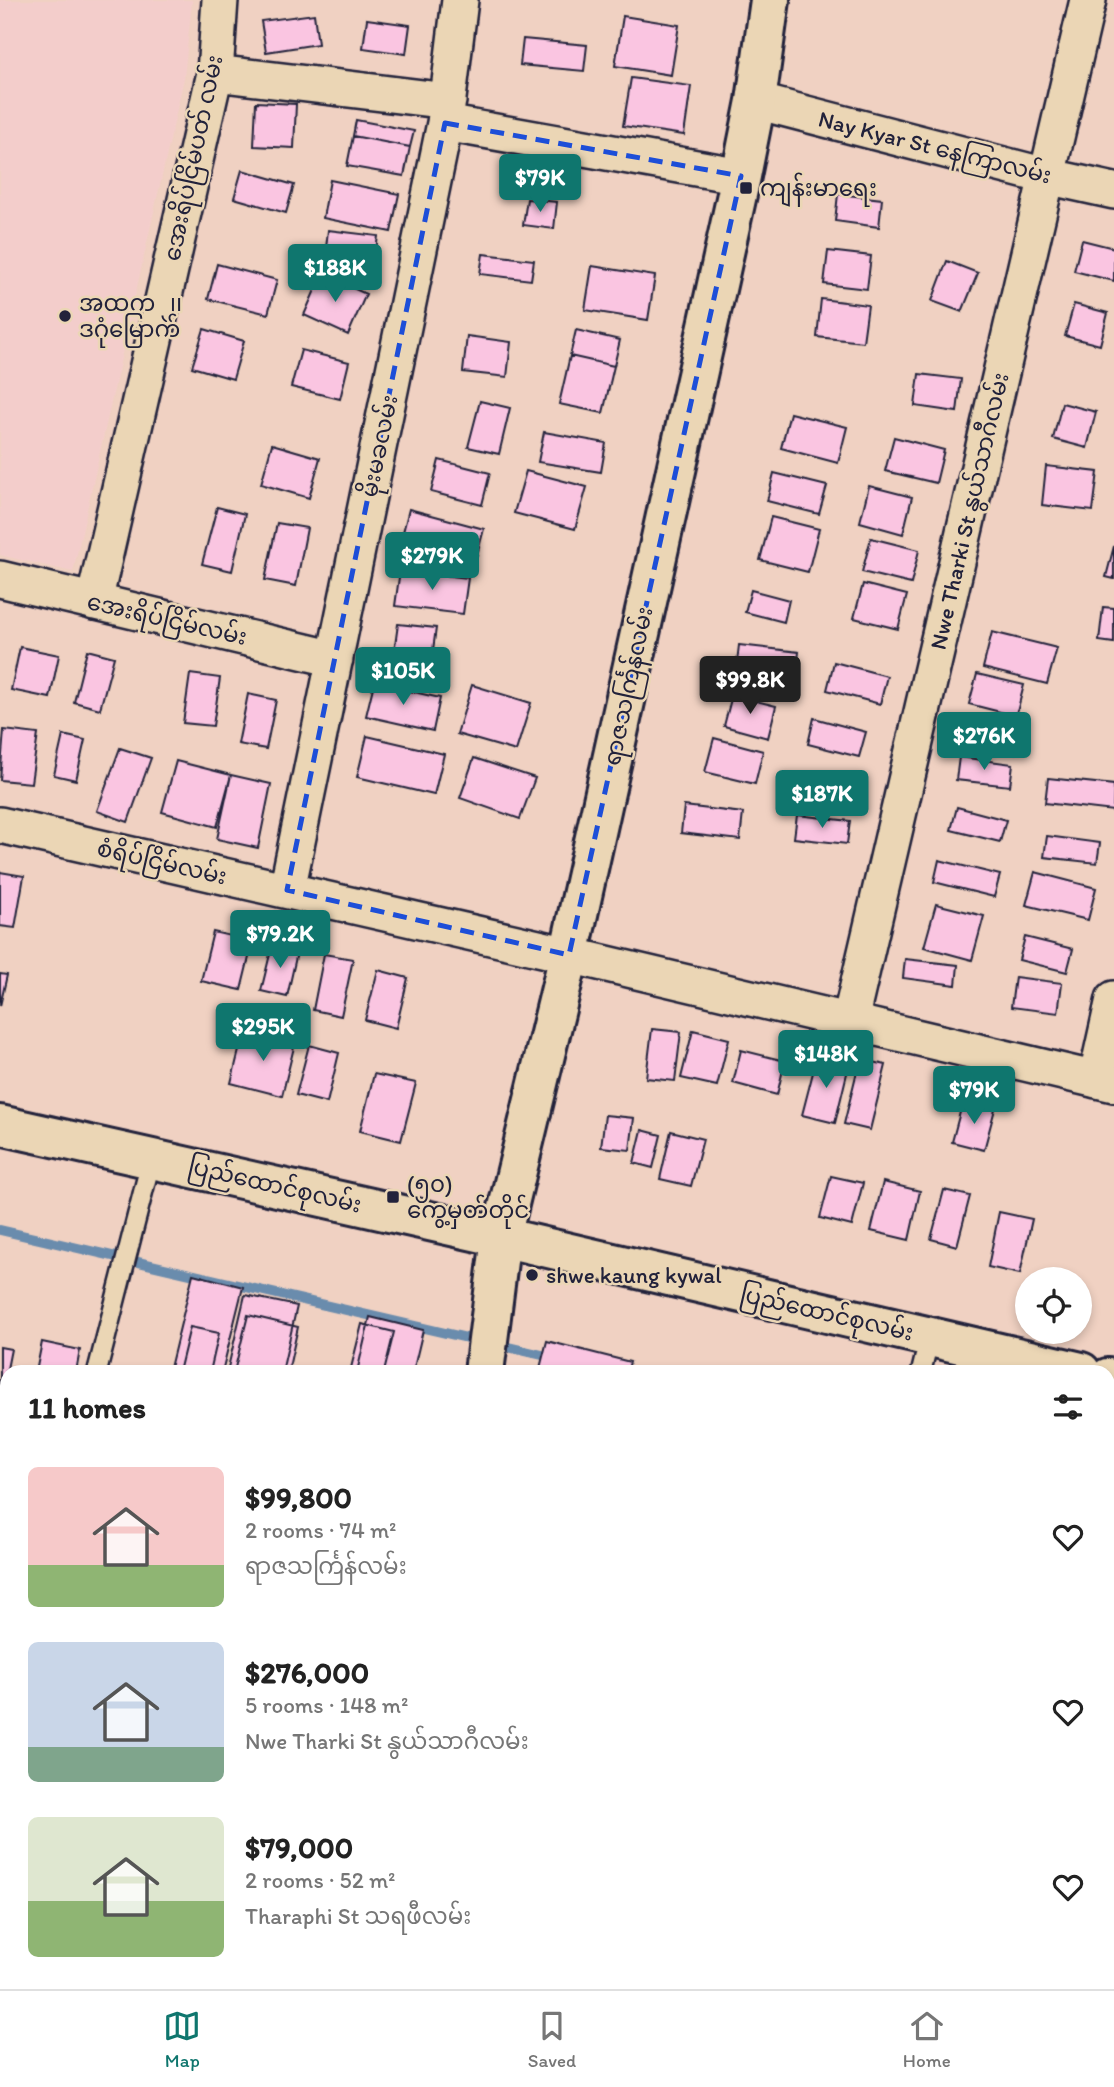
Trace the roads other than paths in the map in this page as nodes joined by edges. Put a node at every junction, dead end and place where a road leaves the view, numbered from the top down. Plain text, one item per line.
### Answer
1 (220, 0) edge
2 (460, 0) edge
3 (770, 0) edge
4 (1088, 0) edge
5 (215, 73) junction
6 (756, 101) junction
7 (447, 112) junction
8 (741, 176) junction
9 (1046, 176) junction
10 (1114, 191) edge
11 (0, 579) edge
12 (94, 602) junction
13 (335, 659) junction
14 (0, 825) edge
15 (287, 890) junction
16 (569, 955) junction
17 (1114, 999) edge
18 (850, 1021) junction
19 (1105, 1082) edge
20 (0, 1125) edge
21 (152, 1157) junction
22 (501, 1237) junction
23 (925, 1354) edge
24 (99, 1365) edge
25 (485, 1365) edge
26 (1020, 1365) edge

1 - 5 street, အေးရိပ်ငြိမ်ပတ် လမ်း
2 - 7 street, မိုးမခလမ်း
3 - 6 main road, ရာဇသင်္ကြန်လမ်း
4 - 9 street, Nwe Tharki St နွယ်သာဂီလမ်း
5 - 7 street
5 - 12 street, အေးရိပ်ငြိမ်ပတ် လမ်း
6 - 8 main road, ရာဇသင်္ကြန်လမ်း
6 - 9 street, Nay Kyar St နေကြာလမ်း
7 - 8 street
7 - 13 street, မိုးမခလမ်း
8 - 16 main road, ရာဇသင်္ကြန်လမ်း
9 - 10 street, Nay Kyar St နေကြာလမ်း
9 - 18 street, Nwe Tharki St နွယ်သာဂီလမ်း
11 - 12 street, အေးရိပ်ငြိမ်လမ်း
12 - 13 street, အေးရိပ်ငြိမ်လမ်း
13 - 15 street, မိုးမခလမ်း
14 - 15 street, စံရိပ်ငြိမ်လမ်း
15 - 16 street, စံရိပ်ငြိမ်လမ်း
16 - 18 street, စံရိပ်ငြိမ်လမ်း
16 - 22 main road, ရာဇသင်္ကြန်လမ်း
17 - 19 street
18 - 19 street, စံရိပ်ငြိမ်လမ်း
20 - 21 main road, ပြည်ထောင်စုလမ်း
21 - 22 main road, ပြည်ထောင်စုလမ်း
21 - 24 lane
22 - 23 main road, ပြည်ထောင်စုလမ်း
22 - 25 main road, ရာဇသင်္ကြန်လမ်း
23 - 26 main road, ပြည်ထောင်စုလမ်း

